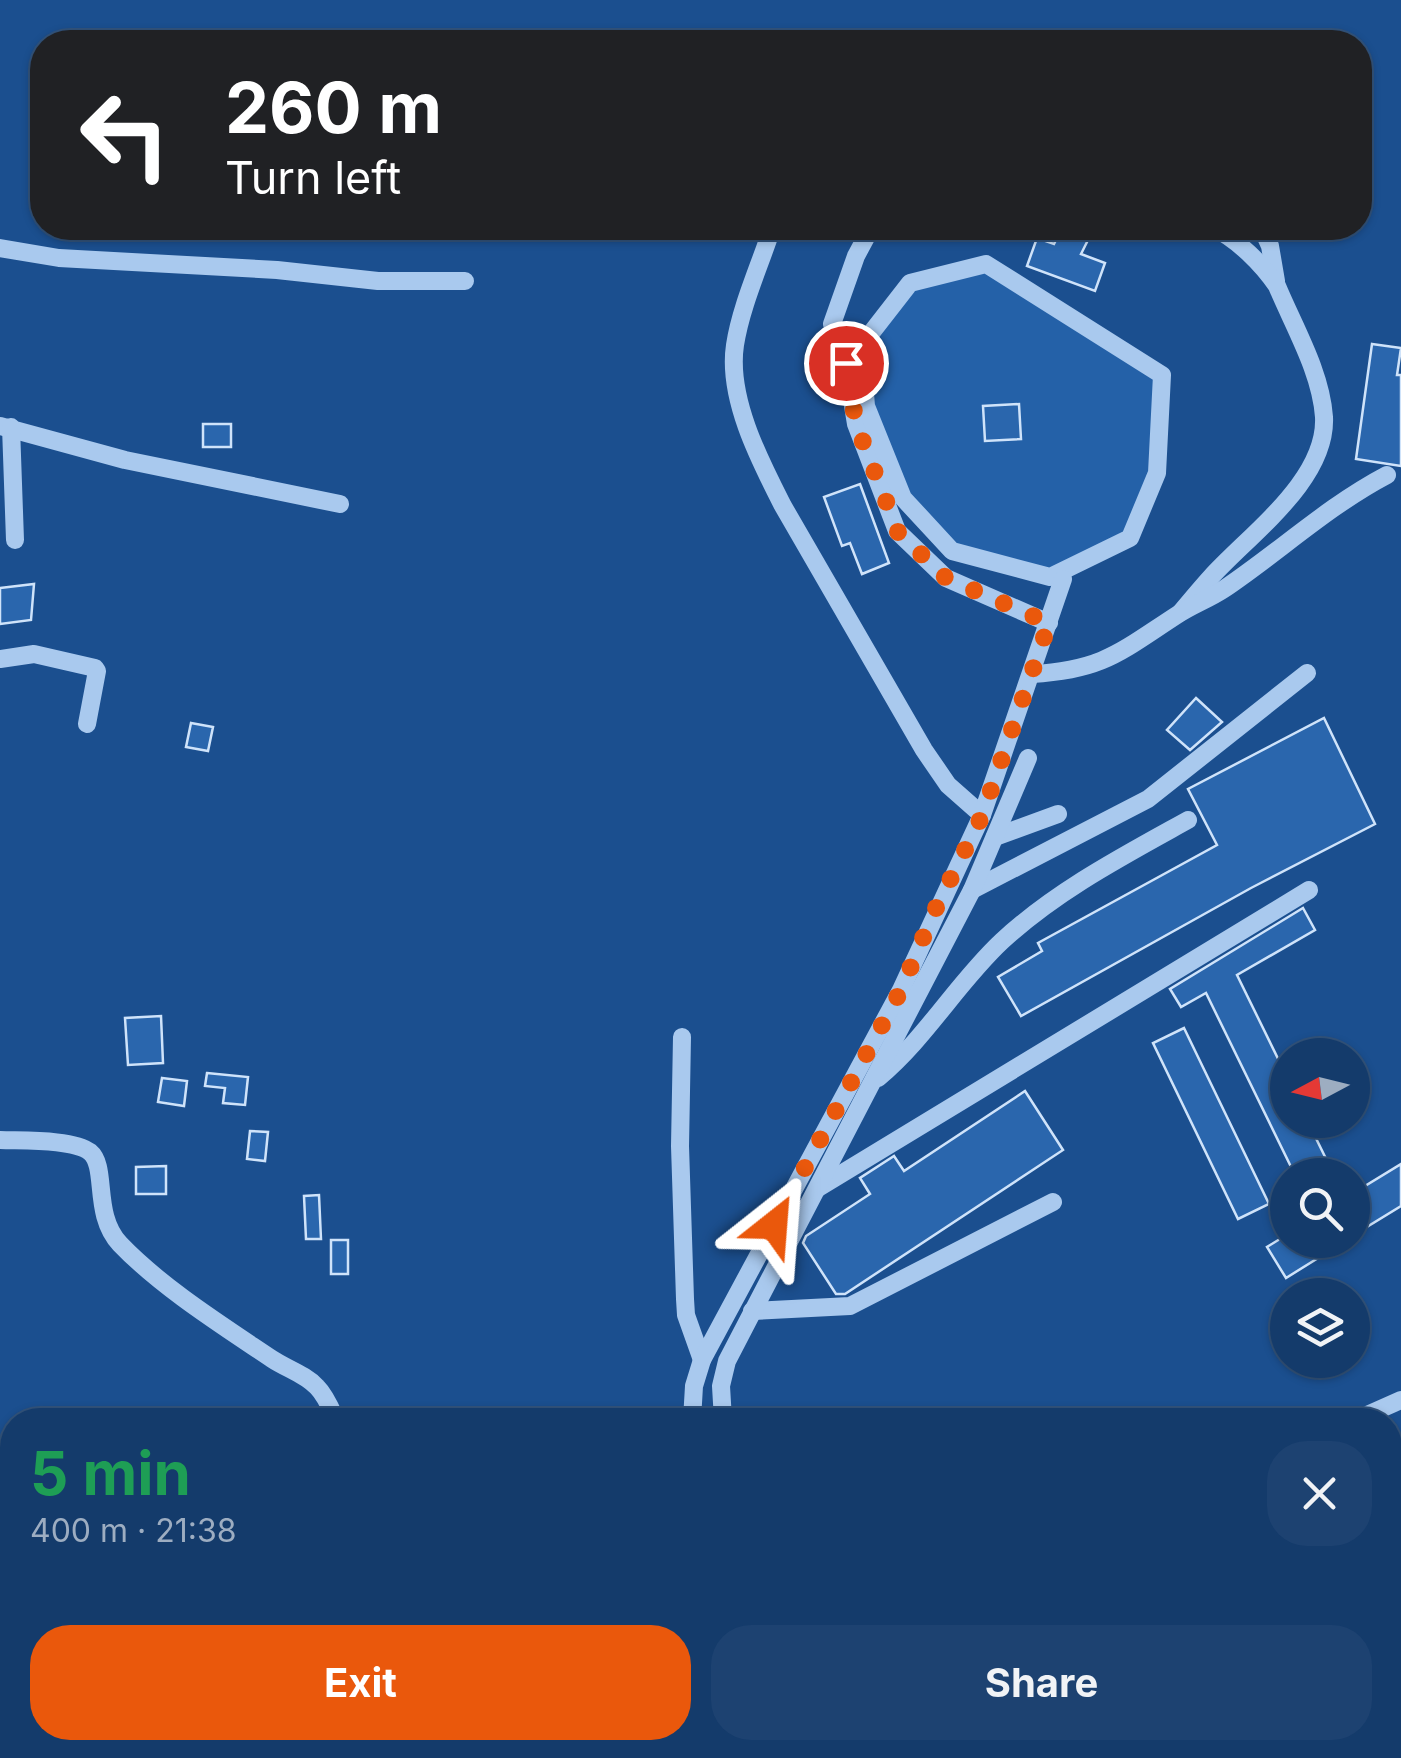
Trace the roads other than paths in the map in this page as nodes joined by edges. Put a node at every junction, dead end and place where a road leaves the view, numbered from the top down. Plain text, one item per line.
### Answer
1 (768, 240) edge
2 (865, 240) edge
3 (1233, 240) edge
4 (1267, 240) edge
5 (0, 248) edge
6 (465, 280) dead end
7 (1277, 286) junction
8 (6, 426) edge
9 (1387, 475) dead end
10 (340, 504) dead end
11 (15, 540) dead end
12 (1057, 578) junction
13 (1181, 612) junction
14 (1049, 623) junction
15 (0, 659) edge
16 (1032, 674) junction
17 (1307, 674) dead end
18 (87, 724) dead end
19 (1028, 758) dead end
20 (1058, 814) dead end
21 (982, 816) junction
22 (1188, 820) dead end
23 (994, 837) junction
24 (972, 890) junction
25 (1309, 890) dead end
26 (682, 1038) dead end
27 (870, 1084) junction
28 (0, 1140) edge
29 (816, 1189) junction
30 (1053, 1202) dead end
31 (752, 1311) junction
32 (702, 1360) junction
33 (330, 1408) edge
34 (693, 1408) edge
35 (722, 1408) edge

1 - 21 street
2 - 14 street
3 - 7 street
4 - 7 street
5 - 6 street
7 - 13 street
8 - 10 street
8 - 11 street
9 - 13 street
12 - 12 street
12 - 14 street
13 - 16 street
14 - 16 street
15 - 18 street
16 - 21 street
17 - 24 street
19 - 23 street
20 - 23 street
21 - 32 street
22 - 27 street
23 - 24 street
24 - 27 street
25 - 29 street
26 - 32 street
27 - 29 street
28 - 33 street
29 - 31 street
30 - 31 street
31 - 35 street
32 - 34 street

